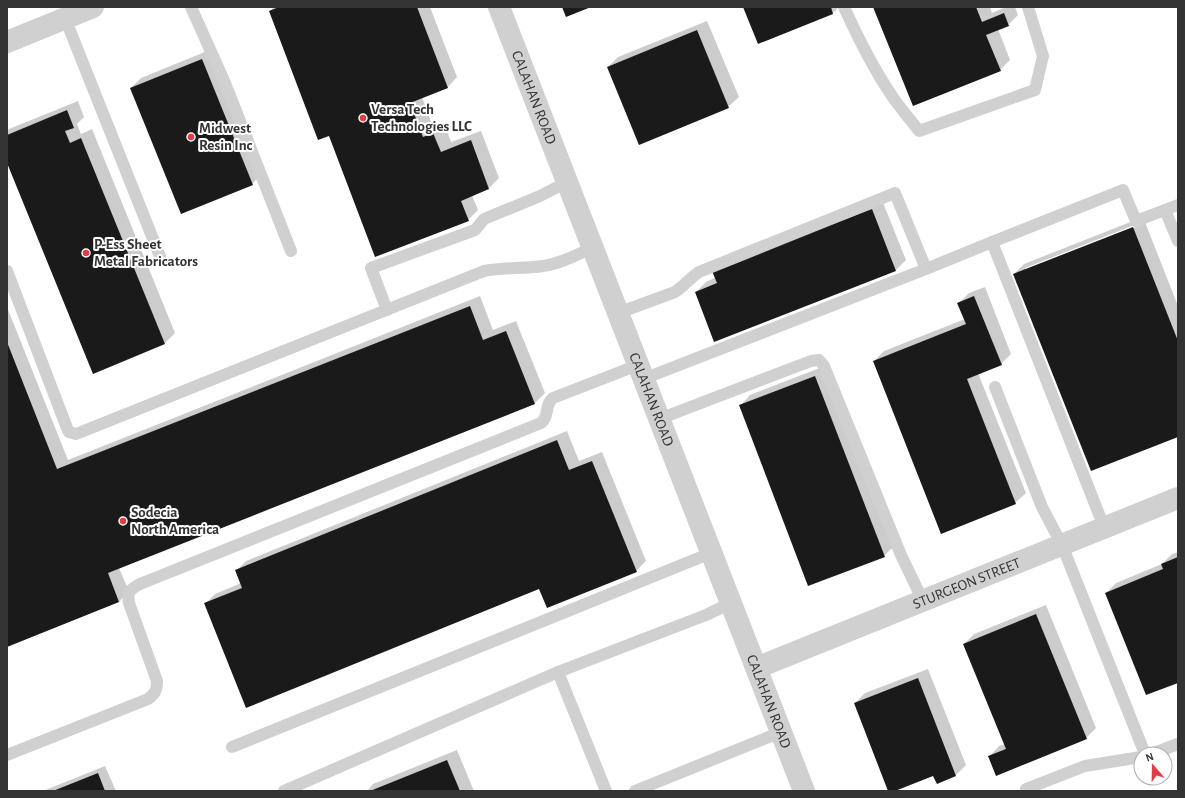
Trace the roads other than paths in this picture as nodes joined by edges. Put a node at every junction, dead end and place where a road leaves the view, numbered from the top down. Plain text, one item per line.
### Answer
1 (93, 7) edge
2 (192, 7) edge
3 (498, 7) edge
4 (844, 7) edge
5 (1028, 7) edge
6 (65, 18) junction
7 (7, 42) edge
8 (567, 182) junction
9 (1178, 205) edge
10 (1165, 210) junction
11 (1178, 241) edge
12 (992, 242) junction
13 (592, 248) junction
14 (292, 251) dead end
15 (161, 259) dead end
16 (926, 269) junction
17 (7, 271) edge
18 (387, 310) junction
19 (618, 313) junction
20 (641, 372) junction
21 (995, 386) dead end
22 (659, 419) junction
23 (1178, 498) edge
24 (1104, 527) junction
25 (1062, 545) junction
26 (711, 553) junction
27 (923, 601) junction
28 (730, 603) junction
29 (756, 668) junction
30 (558, 672) junction
31 (781, 732) junction
32 (1142, 746) edge
33 (232, 747) dead end
34 (7, 755) edge
35 (1133, 758) edge
36 (284, 791) edge
37 (606, 791) edge
38 (635, 791) edge
39 (804, 791) edge
40 (1026, 791) edge

1 - 6 street
2 - 14 lane
3 - 8 street, CALAHAN ROAD
4 - 5 lane
6 - 7 street
6 - 15 lane
8 - 13 street, CALAHAN ROAD
8 - 18 lane
9 - 10 lane
10 - 11 lane
10 - 12 lane
12 - 16 lane
12 - 24 lane
13 - 18 lane
13 - 19 street, CALAHAN ROAD
16 - 19 lane
16 - 20 lane
17 - 18 lane
19 - 20 street, CALAHAN ROAD
20 - 22 street, CALAHAN ROAD
20 - 34 lane
21 - 25 lane
22 - 26 street, CALAHAN ROAD
22 - 27 lane
23 - 24 street, STURGEON STREET
24 - 25 street, STURGEON STREET
25 - 27 street, STURGEON STREET
25 - 32 lane
26 - 28 street, CALAHAN ROAD
26 - 33 lane
27 - 29 street, STURGEON STREET
28 - 29 street, CALAHAN ROAD
28 - 30 lane
29 - 31 street, CALAHAN ROAD
30 - 36 lane
30 - 37 lane
31 - 38 lane
31 - 39 street, CALAHAN ROAD
35 - 40 lane

